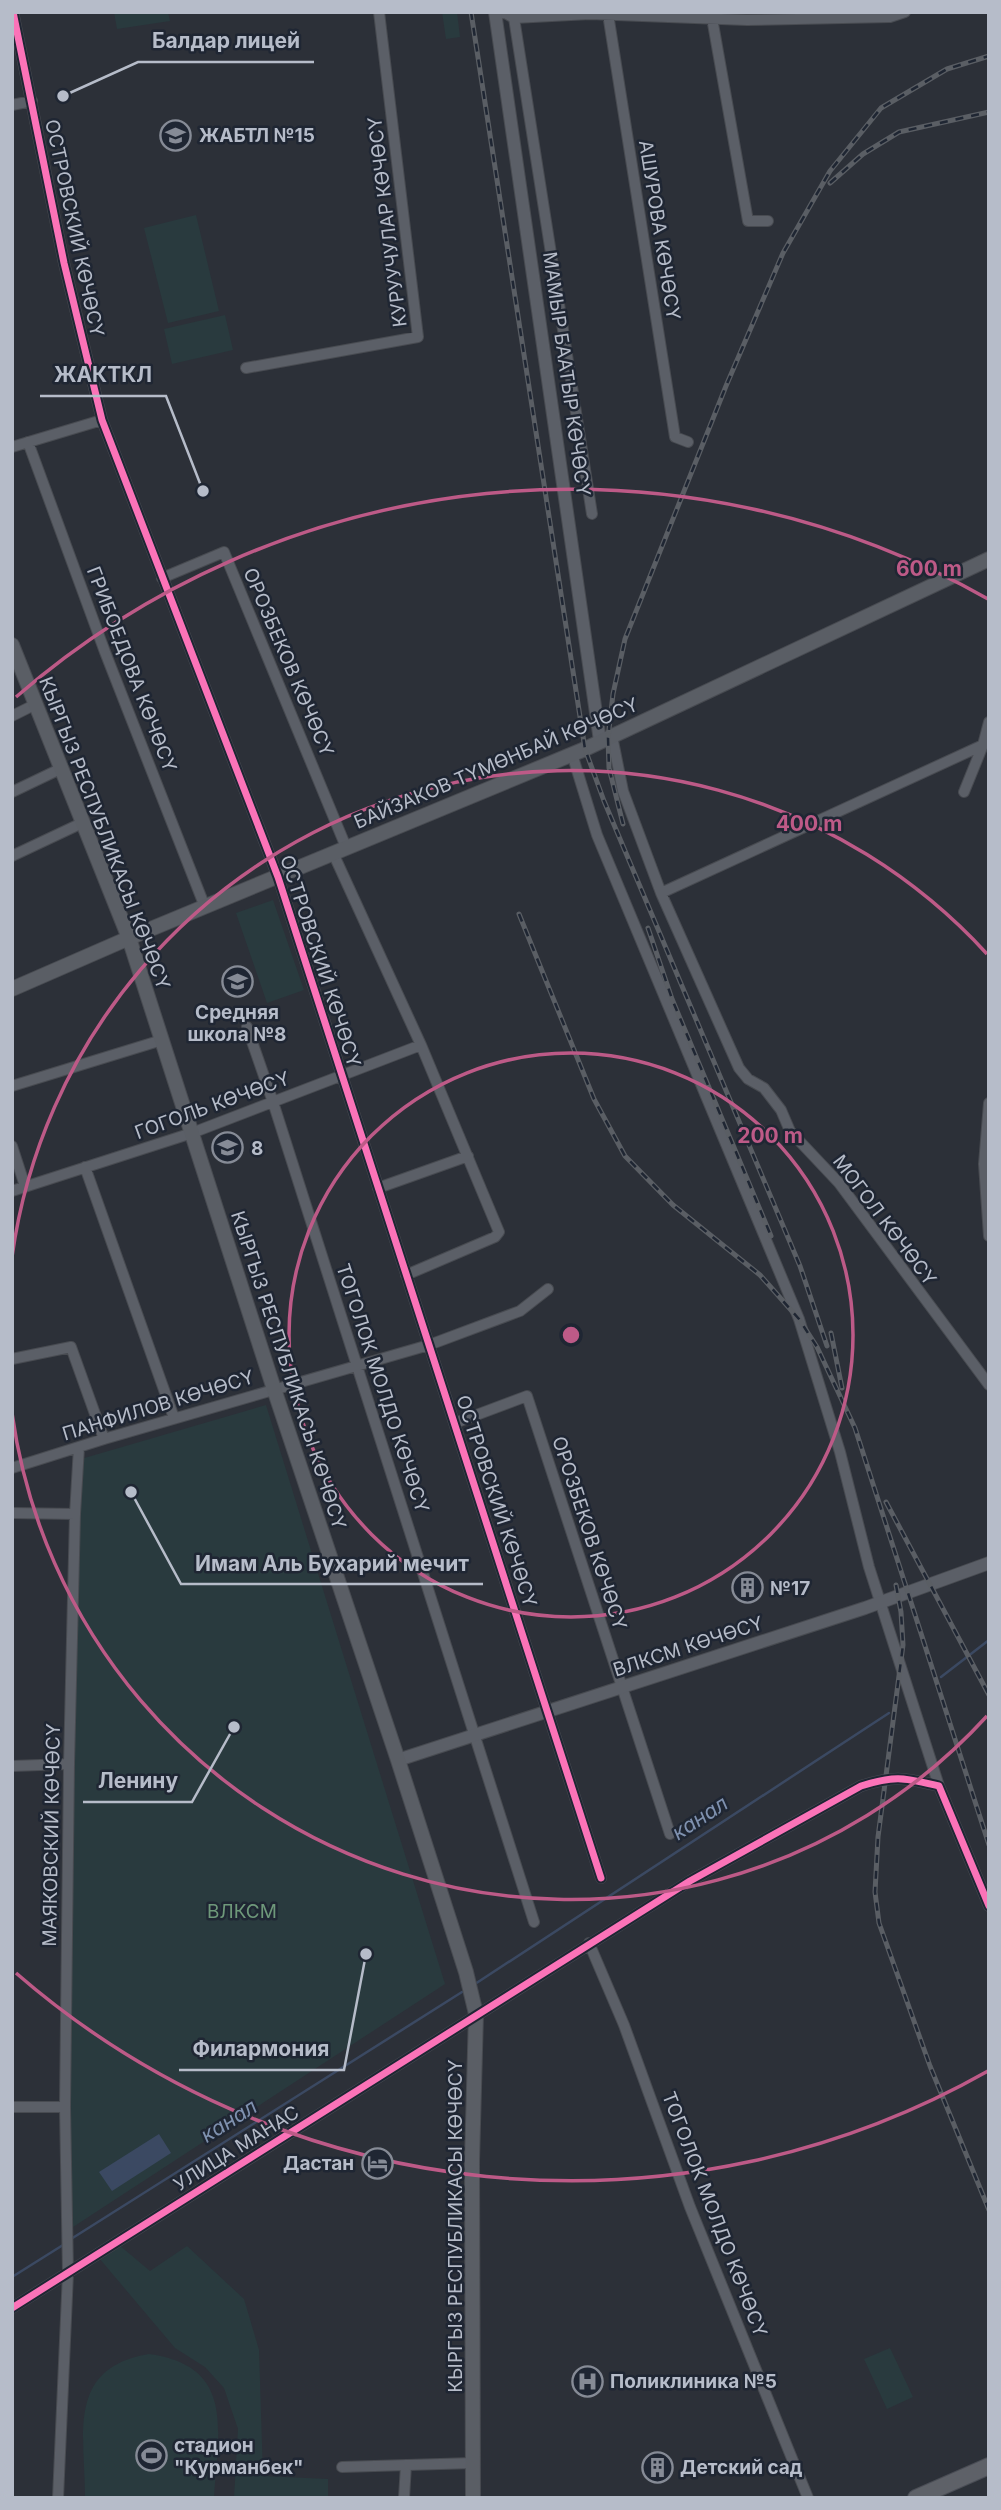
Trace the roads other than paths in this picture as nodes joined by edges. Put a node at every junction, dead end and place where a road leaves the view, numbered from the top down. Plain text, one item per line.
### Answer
1 (13, 12) edge
2 (379, 12) edge
3 (905, 12) edge
4 (495, 13) edge
5 (608, 15) junction
6 (514, 18) junction
7 (712, 18) junction
8 (32, 101) junction
9 (12, 105) edge
10 (768, 221) dead end
11 (246, 368) dead end
12 (102, 420) junction
13 (28, 442) junction
14 (688, 442) dead end
15 (12, 447) edge
16 (592, 514) dead end
17 (989, 559) edge
18 (162, 578) junction
19 (12, 645) edge
20 (36, 704) junction
21 (12, 716) edge
22 (989, 722) edge
23 (606, 739) junction
24 (983, 745) junction
25 (572, 754) junction
26 (60, 769) junction
27 (12, 792) edge
28 (964, 792) dead end
29 (82, 823) junction
30 (340, 850) junction
31 (12, 856) edge
32 (278, 877) junction
33 (661, 893) junction
34 (205, 907) junction
35 (129, 938) junction
36 (12, 989) edge
37 (247, 1027) dead end
38 (162, 1040) junction
39 (421, 1045) junction
40 (342, 1076) junction
41 (12, 1086) edge
42 (273, 1102) junction
43 (989, 1103) edge
44 (192, 1133) junction
45 (12, 1146) edge
46 (468, 1156) junction
47 (85, 1167) junction
48 (25, 1186) junction
49 (378, 1188) junction
50 (12, 1191) edge
51 (989, 1236) edge
52 (406, 1275) junction
53 (548, 1289) dead end
54 (429, 1345) junction
55 (12, 1359) edge
56 (358, 1366) junction
57 (989, 1385) edge
58 (274, 1389) junction
59 (174, 1418) junction
60 (455, 1423) junction
61 (104, 1439) junction
62 (79, 1447) junction
63 (12, 1468) edge
64 (12, 1513) edge
65 (75, 1514) junction
66 (989, 1563) edge
67 (880, 1603) junction
68 (622, 1689) junction
69 (548, 1712) junction
70 (475, 1735) junction
71 (398, 1760) junction
72 (69, 1764) junction
73 (12, 1766) edge
74 (939, 1786) junction
75 (670, 1834) dead end
76 (601, 1878) dead end
77 (989, 1906) edge
78 (534, 1922) dead end
79 (589, 1943) junction
80 (476, 2014) junction
81 (12, 2107) edge
82 (65, 2107) junction
83 (68, 2273) junction
84 (12, 2308) edge
85 (473, 2463) junction
86 (406, 2465) junction
87 (989, 2466) edge
88 (342, 2467) dead end
89 (58, 2498) edge
90 (404, 2498) edge
91 (473, 2498) edge
92 (808, 2498) edge
93 (916, 2498) edge

1 - 8 street, ОСТРОВСКИЙ КӨЧӨСҮ
2 - 11 street, КУРУУЧУЛАР КӨЧӨСҮ
3 - 7 street
4 - 6 street
4 - 23 street, МАМЫР БААТЫР КӨЧӨСҮ
5 - 6 street
5 - 7 street
5 - 14 street, АШУРОВА КӨЧӨСҮ
6 - 16 street
7 - 10 street
8 - 9 street
8 - 12 street, ОСТРОВСКИЙ КӨЧӨСҮ
12 - 13 street
12 - 18 street, ОСТРОВСКИЙ КӨЧӨСҮ
13 - 15 street
13 - 34 street, ГРИБОЕДОВА КӨЧӨСҮ
17 - 23 main road, БАЙЗАКОВ ТҮМӨНБАЙ КӨЧӨСҮ
18 - 30 street, ОРОЗБЕКОВ КӨЧӨСҮ
18 - 32 street, ОСТРОВСКИЙ КӨЧӨСҮ
19 - 20 main road, КЫРГЫЗ РЕСПУБЛИКАСЫ КӨЧӨСҮ
20 - 21 street
20 - 26 main road, КЫРГЫЗ РЕСПУБЛИКАСЫ КӨЧӨСҮ
22 - 24 street
23 - 25 main road, БАЙЗАКОВ ТҮМӨНБАЙ КӨЧӨСҮ
23 - 33 street, МОГОЛ КӨЧӨСҮ
24 - 28 street
24 - 33 street
25 - 30 main road, БАЙЗАКОВ ТҮМӨНБАЙ КӨЧӨСҮ
25 - 67 street
26 - 27 street
26 - 29 main road, КЫРГЫЗ РЕСПУБЛИКАСЫ КӨЧӨСҮ
29 - 31 street
29 - 35 main road, КЫРГЫЗ РЕСПУБЛИКАСЫ КӨЧӨСҮ
30 - 32 main road, БАЙЗАКОВ ТҮМӨНБАЙ КӨЧӨСҮ
30 - 39 street
32 - 34 main road, БАЙЗАКОВ ТҮМӨНБАЙ КӨЧӨСҮ
32 - 40 street, ОСТРОВСКИЙ КӨЧӨСҮ
33 - 57 street, МОГОЛ КӨЧӨСҮ
34 - 35 main road, БАЙЗАКОВ ТҮМӨНБАЙ КӨЧӨСҮ
35 - 36 main road, БАЙЗАКОВ ТҮМӨНБАЙ КӨЧӨСҮ
35 - 38 main road, КЫРГЫЗ РЕСПУБЛИКАСЫ КӨЧӨСҮ
37 - 42 street, ТОГОЛОК МОЛДО КӨЧӨСҮ
38 - 41 street
38 - 44 main road, КЫРГЫЗ РЕСПУБЛИКАСЫ КӨЧӨСҮ
39 - 40 street, ГОГОЛЬ КӨЧӨСҮ
39 - 46 street
40 - 42 street, ГОГОЛЬ КӨЧӨСҮ
40 - 49 street, ОСТРОВСКИЙ КӨЧӨСҮ
42 - 44 street, ГОГОЛЬ КӨЧӨСҮ
42 - 56 street, ТОГОЛОК МОЛДО КӨЧӨСҮ
43 - 51 street
44 - 47 street, ГОГОЛЬ КӨЧӨСҮ
44 - 58 main road, КЫРГЫЗ РЕСПУБЛИКАСЫ КӨЧӨСҮ
45 - 48 street
46 - 49 street
46 - 52 street
47 - 48 street, ГОГОЛЬ КӨЧӨСҮ
47 - 59 street
48 - 50 street, ГОГОЛЬ КӨЧӨСҮ
49 - 52 street, ОСТРОВСКИЙ КӨЧӨСҮ
52 - 54 street, ОСТРОВСКИЙ КӨЧӨСҮ
53 - 54 street, ПАНФИЛОВ КӨЧӨСҮ
54 - 56 street, ПАНФИЛОВ КӨЧӨСҮ
54 - 60 street, ОСТРОВСКИЙ КӨЧӨСҮ
55 - 61 street
56 - 58 street, ПАНФИЛОВ КӨЧӨСҮ
56 - 70 street, ТОГОЛОК МОЛДО КӨЧӨСҮ
58 - 59 street, ПАНФИЛОВ КӨЧӨСҮ
58 - 71 main road, КЫРГЫЗ РЕСПУБЛИКАСЫ КӨЧӨСҮ
59 - 61 street, ПАНФИЛОВ КӨЧӨСҮ
60 - 68 street, ОРОЗБЕКОВ КӨЧӨСҮ
60 - 69 street, ОСТРОВСКИЙ КӨЧӨСҮ
61 - 62 street, ПАНФИЛОВ КӨЧӨСҮ
62 - 63 street, ПАНФИЛОВ КӨЧӨСҮ
62 - 65 street, МАЯКОВСКИЙ КӨЧӨСҮ
64 - 65 street
65 - 72 street, МАЯКОВСКИЙ КӨЧӨСҮ
66 - 67 street, ВЛКСМ КӨЧӨСҮ
67 - 68 street, ВЛКСМ КӨЧӨСҮ
67 - 74 street
68 - 69 street, ВЛКСМ КӨЧӨСҮ
68 - 75 street, ОРОЗБЕКОВ КӨЧӨСҮ
69 - 70 street, ВЛКСМ КӨЧӨСҮ
69 - 76 street, ОСТРОВСКИЙ КӨЧӨСҮ
70 - 71 street, ВЛКСМ КӨЧӨСҮ
70 - 78 street, ТОГОЛОК МОЛДО КӨЧӨСҮ
71 - 80 main road, КЫРГЫЗ РЕСПУБЛИКАСЫ КӨЧӨСҮ
72 - 73 street
72 - 82 street, МАЯКОВСКИЙ КӨЧӨСҮ
74 - 77 street
74 - 79 street, УЛИЦА МАНАС
79 - 80 street, УЛИЦА МАНАС
79 - 92 street, ТОГОЛОК МОЛДО КӨЧӨСҮ
80 - 83 street, УЛИЦА МАНАС
80 - 85 main road, КЫРГЫЗ РЕСПУБЛИКАСЫ КӨЧӨСҮ
81 - 82 street
82 - 83 street, МАЯКОВСКИЙ КӨЧӨСҮ
83 - 84 street, УЛИЦА МАНАС
83 - 89 street
85 - 86 street
85 - 91 main road, КЫРГЫЗ РЕСПУБЛИКАСЫ КӨЧӨСҮ
86 - 88 street
86 - 90 street
87 - 93 main road

